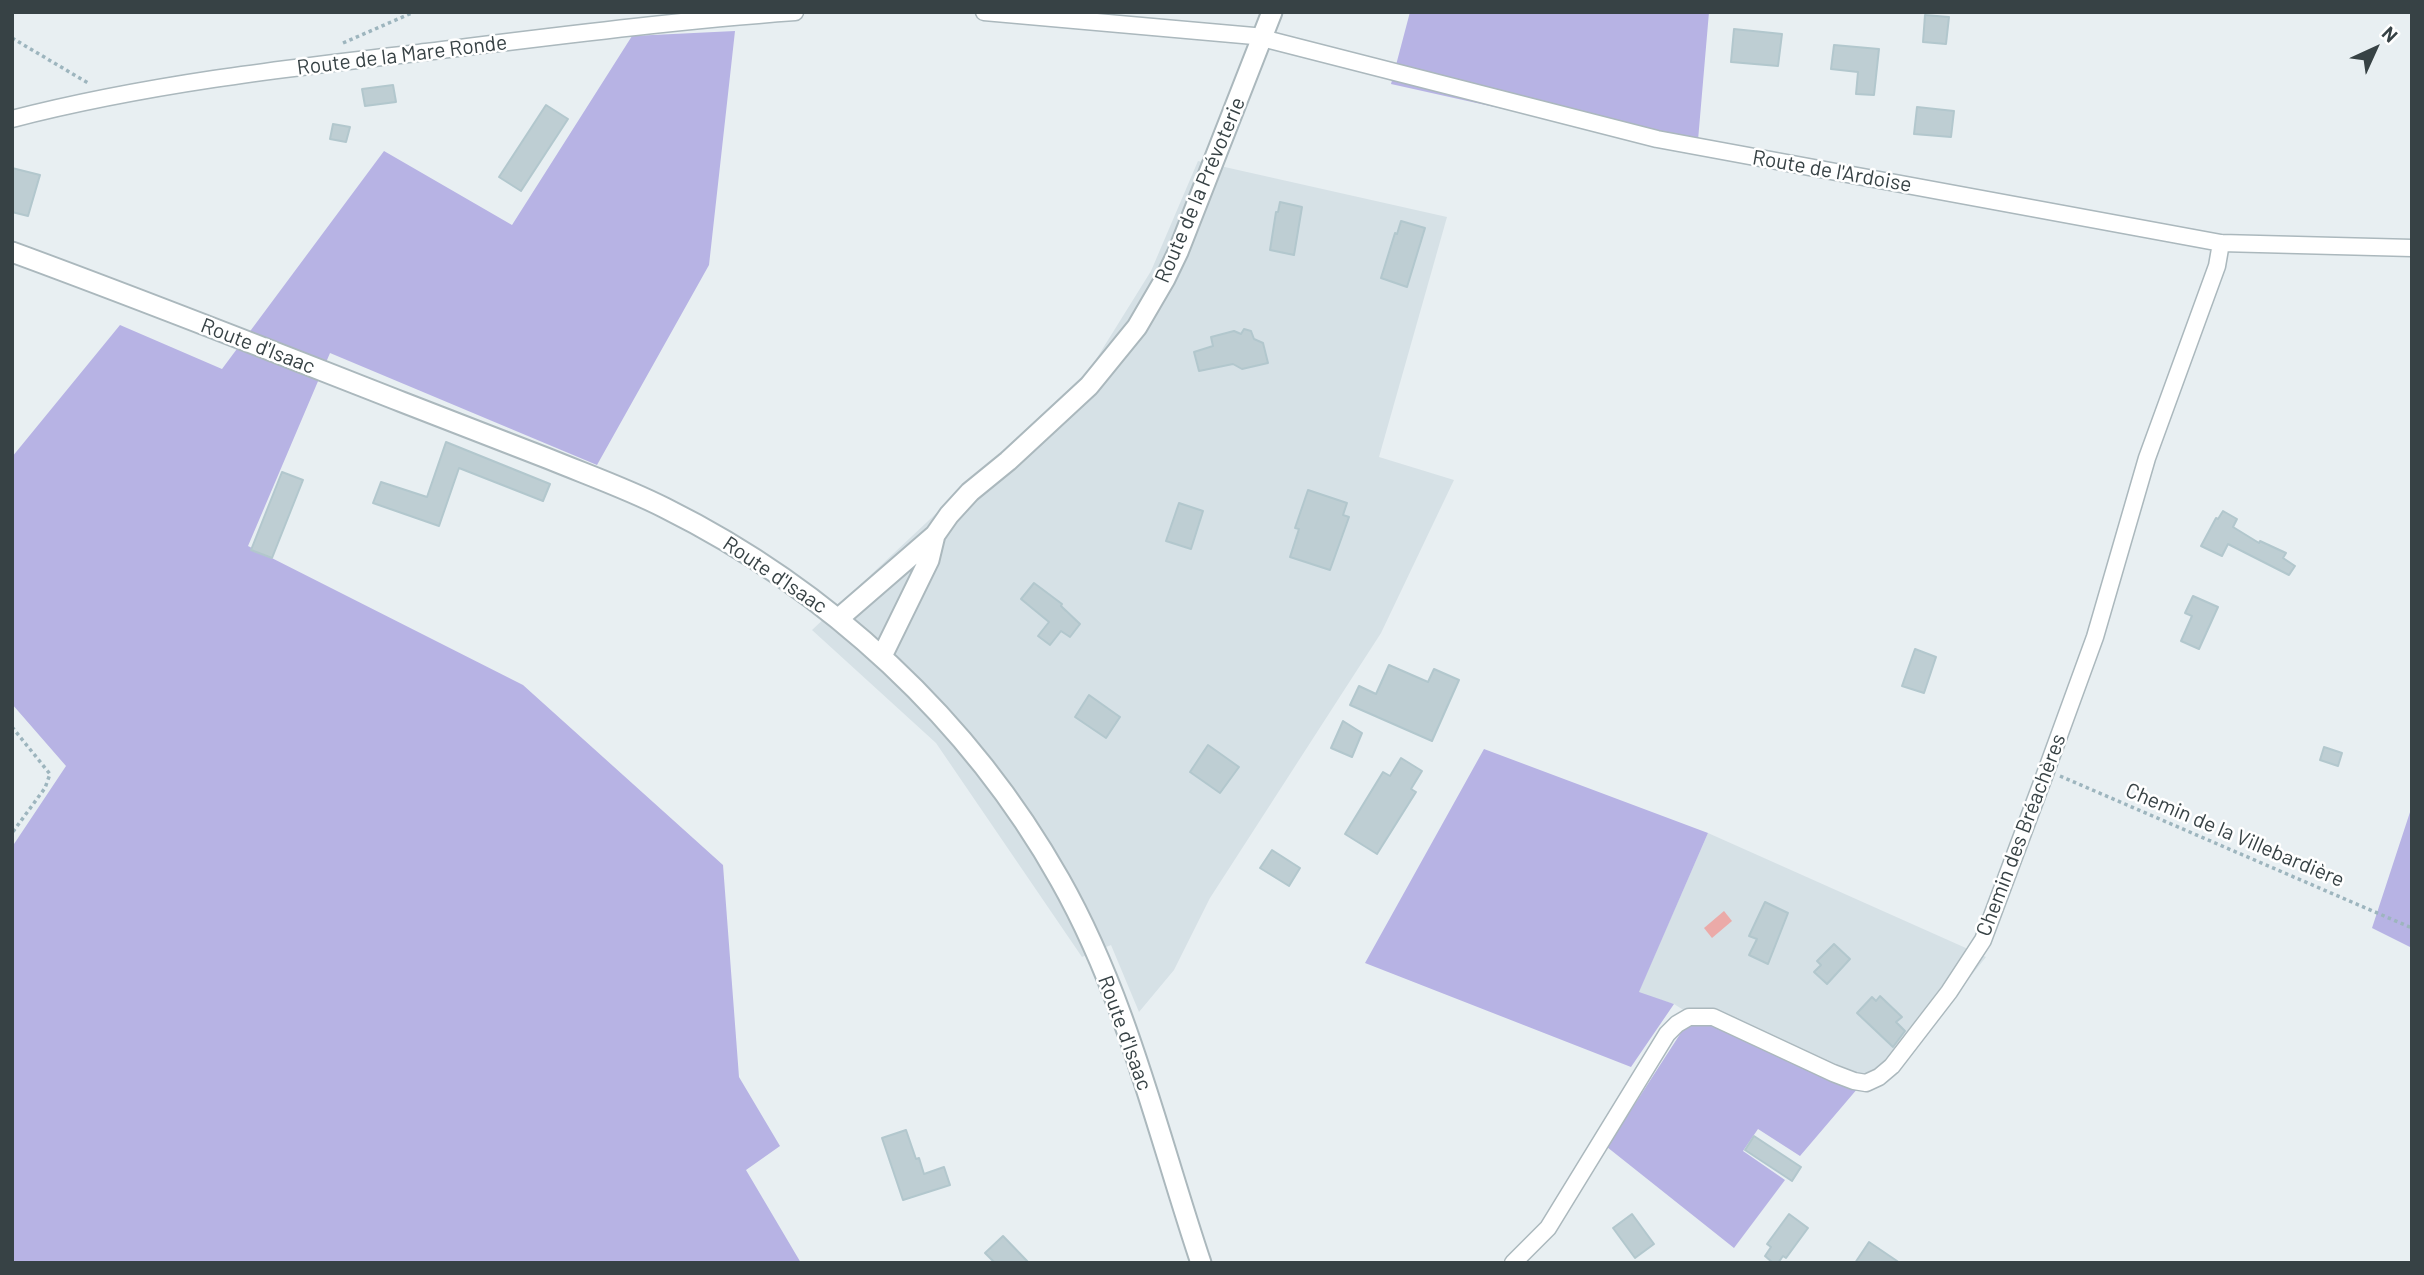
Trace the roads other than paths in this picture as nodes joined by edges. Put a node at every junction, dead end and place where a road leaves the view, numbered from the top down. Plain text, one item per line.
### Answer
1 (795, 12) edge
2 (984, 12) edge
3 (1272, 12) edge
4 (1262, 38) junction
5 (12, 119) edge
6 (2221, 243) junction
7 (2412, 248) edge
8 (12, 252) edge
9 (934, 535) junction
10 (838, 618) junction
11 (882, 656) junction
12 (1201, 1263) edge
13 (1513, 1263) edge

1 - 5 street, Route de la Mare Ronde
2 - 4 street
3 - 4 street, Route de la Prévoterie
4 - 6 street, Route de l'Ardoise
4 - 9 street, Route de la Prévoterie
6 - 7 street, Route de l'Ardoise
6 - 13 street, Chemin des Bréachères
8 - 10 street, Route d'Isaac
9 - 10 street, Route de la Prévoterie
9 - 11 street, Route de la Prévoterie
10 - 11 street, Route d'Isaac
11 - 12 street, Route d'Isaac

